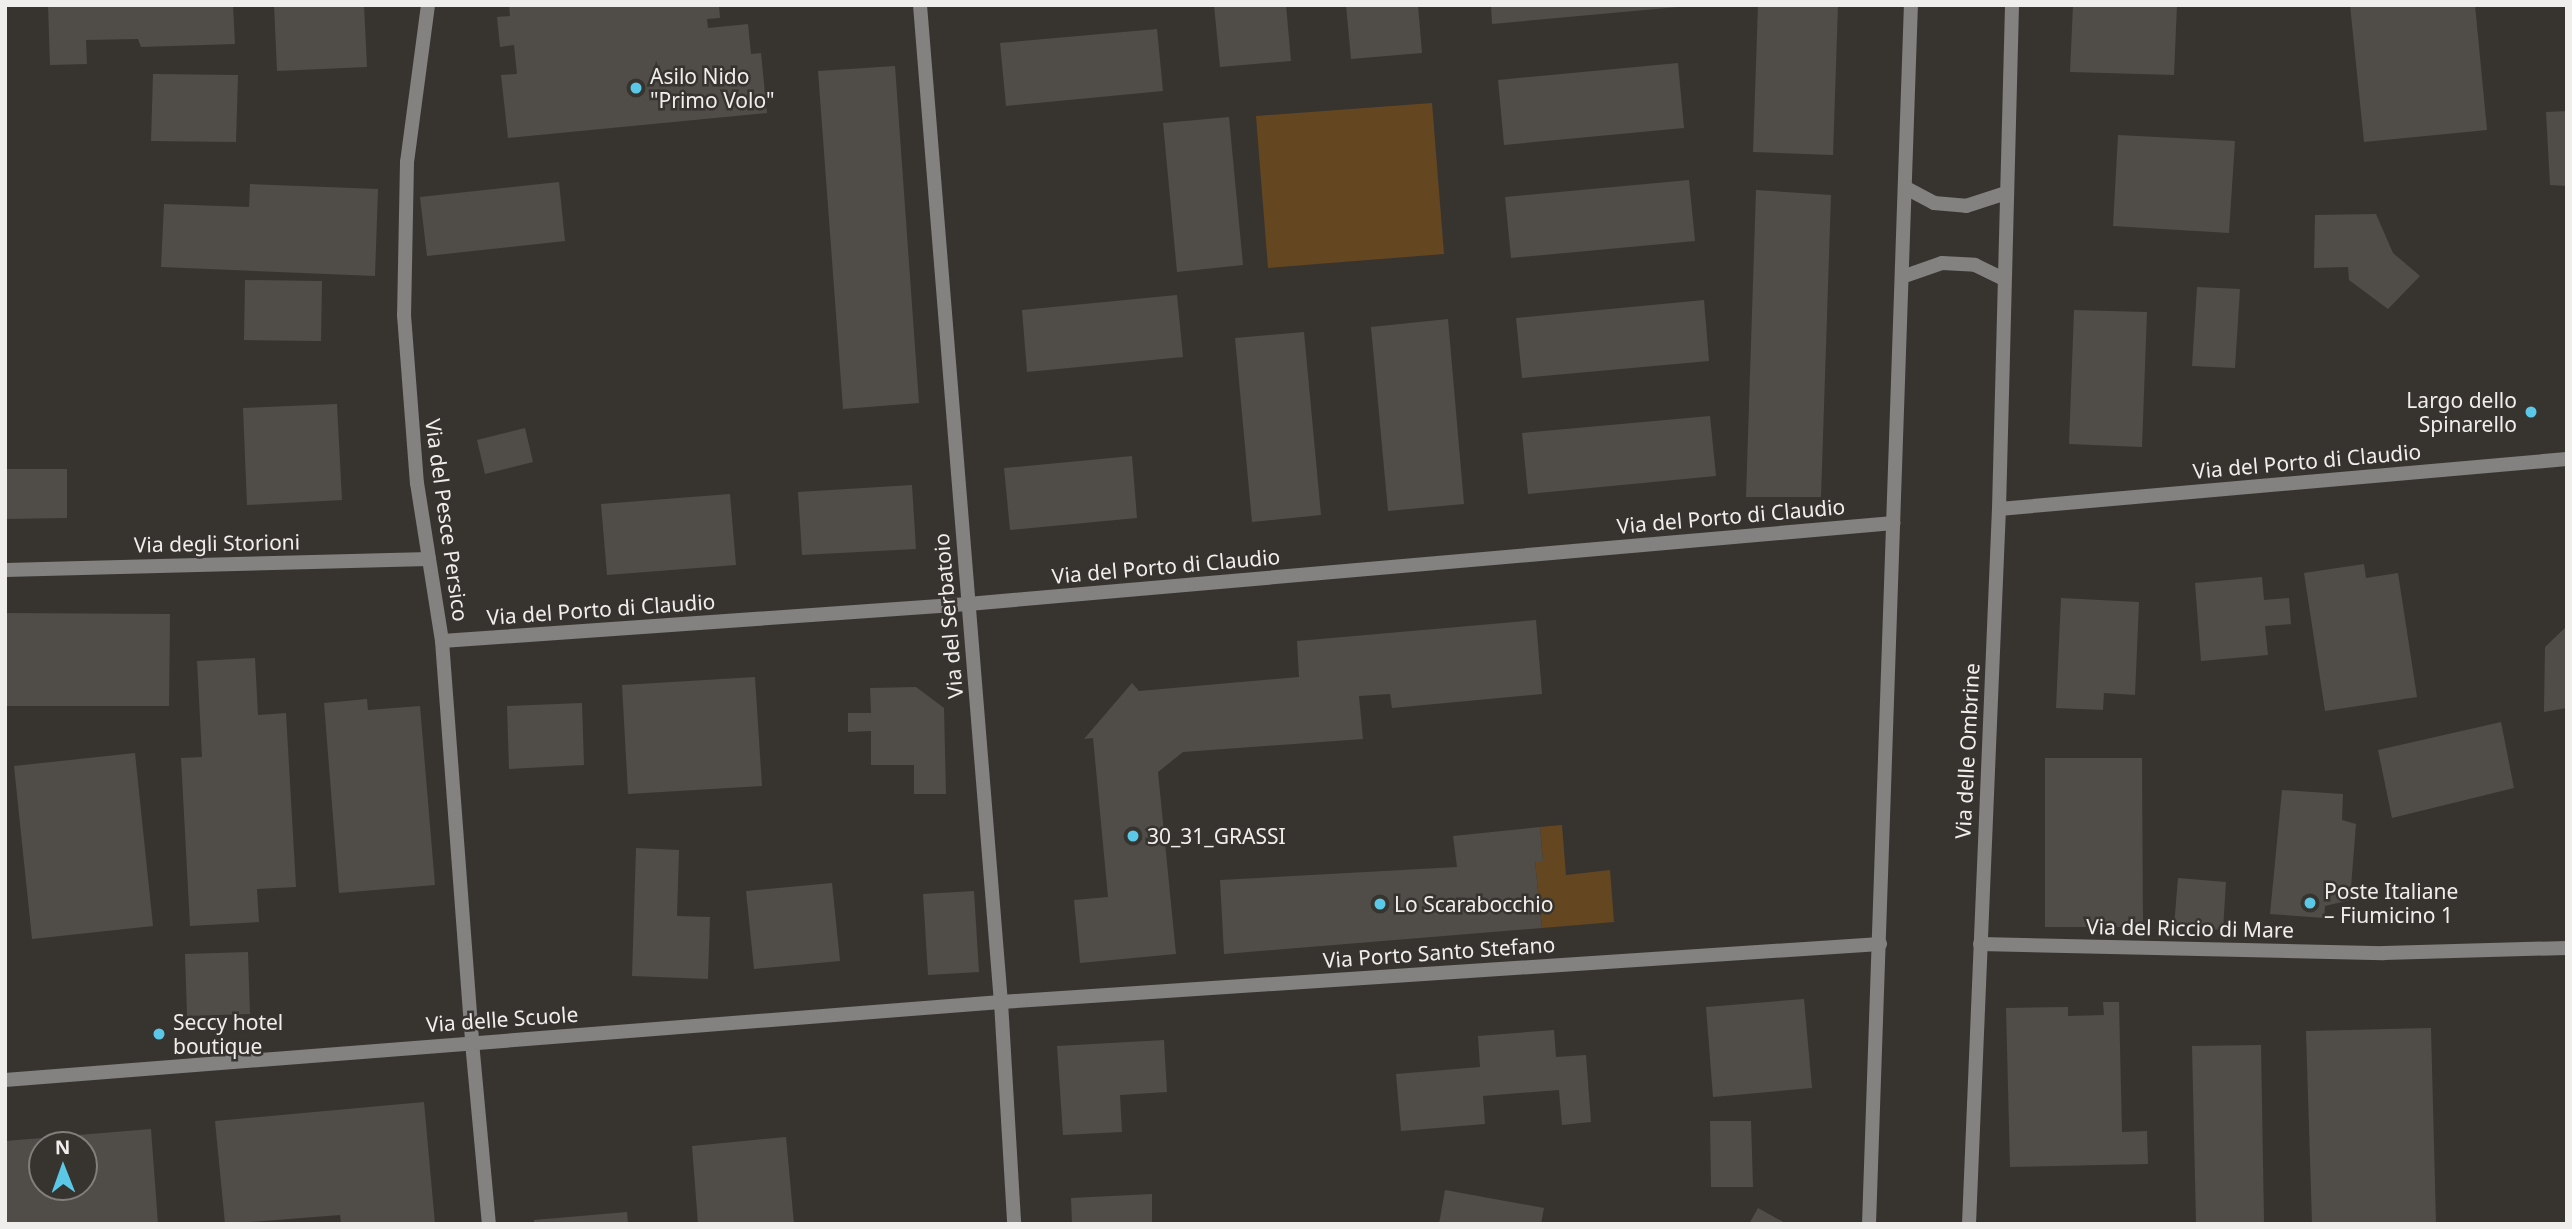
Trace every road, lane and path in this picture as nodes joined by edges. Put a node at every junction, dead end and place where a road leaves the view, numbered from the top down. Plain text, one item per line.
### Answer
1 (428, 5) edge
2 (920, 5) edge
3 (1911, 5) edge
4 (2012, 5) edge
5 (1906, 188) junction
6 (2006, 193) junction
7 (1902, 277) junction
8 (2004, 279) junction
9 (2567, 459) edge
10 (1999, 509) junction
11 (1893, 523) junction
12 (429, 559) junction
13 (5, 570) edge
14 (968, 604) junction
15 (442, 641) junction
16 (1880, 944) junction
17 (1980, 944) junction
18 (2567, 948) edge
19 (1001, 1002) junction
20 (472, 1042) junction
21 (5, 1080) edge
22 (1873, 1222) edge
23 (489, 1224) edge
24 (1014, 1224) edge
25 (1969, 1224) edge

1 - 12 street, Via del Pesce Persico
2 - 14 street, Via del Serbatoio
3 - 5 street
4 - 6 street, Via delle Ombrine
5 - 6 street
5 - 7 street
6 - 8 street, Via delle Ombrine
7 - 8 street
7 - 11 street
8 - 10 street, Via delle Ombrine
9 - 10 street, Via del Porto di Claudio
10 - 17 street, Via delle Ombrine
11 - 14 street, Via del Porto di Claudio
11 - 16 street
12 - 13 street, Via degli Storioni
12 - 15 street, Via del Pesce Persico
14 - 15 street, Via del Porto di Claudio
14 - 19 street, Via del Serbatoio
15 - 20 street, Via del Pesce Persico
16 - 19 street, Via Porto Santo Stefano
16 - 22 street
17 - 18 street, Via del Riccio di Mare
17 - 25 street, Via delle Ombrine
19 - 20 street, Via delle Scuole
19 - 24 street, Via del Serbatoio
20 - 21 street, Via delle Scuole
20 - 23 street, Via del Pesce Persico

